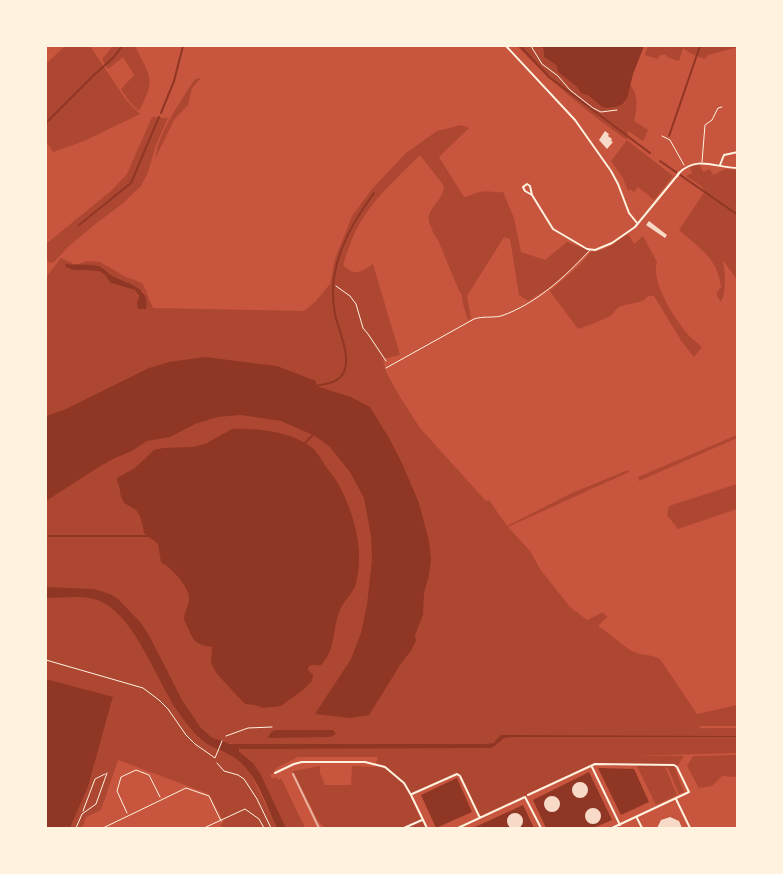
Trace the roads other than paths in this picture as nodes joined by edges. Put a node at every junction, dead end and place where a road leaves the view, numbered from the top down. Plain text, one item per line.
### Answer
1 (506, 46) edge
2 (722, 107) dead end
3 (662, 136) dead end
4 (737, 152) edge
5 (702, 162) junction
6 (719, 166) junction
7 (685, 167) junction
8 (737, 168) edge
9 (531, 195) dead end
10 (638, 224) junction
11 (590, 250) junction
12 (387, 367) road end
13 (46, 660) edge
14 (222, 741) road end
15 (592, 766) junction
16 (275, 773) dead end
17 (411, 795) junction
18 (527, 796) junction
19 (161, 799) junction
20 (675, 799) junction
21 (82, 814) junction
22 (128, 815) junction
23 (637, 817) junction
24 (480, 818) junction
25 (423, 820) junction
26 (221, 821) junction
27 (620, 825) junction
28 (212, 827) edge
29 (76, 828) edge
30 (103, 828) edge
31 (204, 828) edge
32 (264, 828) edge
33 (404, 828) edge
34 (427, 828) edge
35 (458, 828) edge
36 (541, 828) edge
37 (612, 828) edge
38 (642, 828) edge
39 (690, 828) edge

1 - 10 street
2 - 5 lane
3 - 7 lane
4 - 6 street
5 - 6 street
5 - 7 street
6 - 8 street
7 - 10 street
9 - 11 street
10 - 11 street
11 - 12 lane
13 - 14 lane
15 - 18 street
15 - 20 street
15 - 27 street
16 - 17 street
17 - 24 street
17 - 25 street
18 - 24 street
18 - 36 street
19 - 22 lane
19 - 22 lane
19 - 26 lane
20 - 23 street
20 - 39 street
21 - 21 lane
21 - 29 lane
22 - 30 lane
23 - 27 street
23 - 38 street
24 - 35 street
25 - 33 street
25 - 34 street
26 - 28 lane
26 - 32 lane
27 - 37 street
28 - 31 lane

